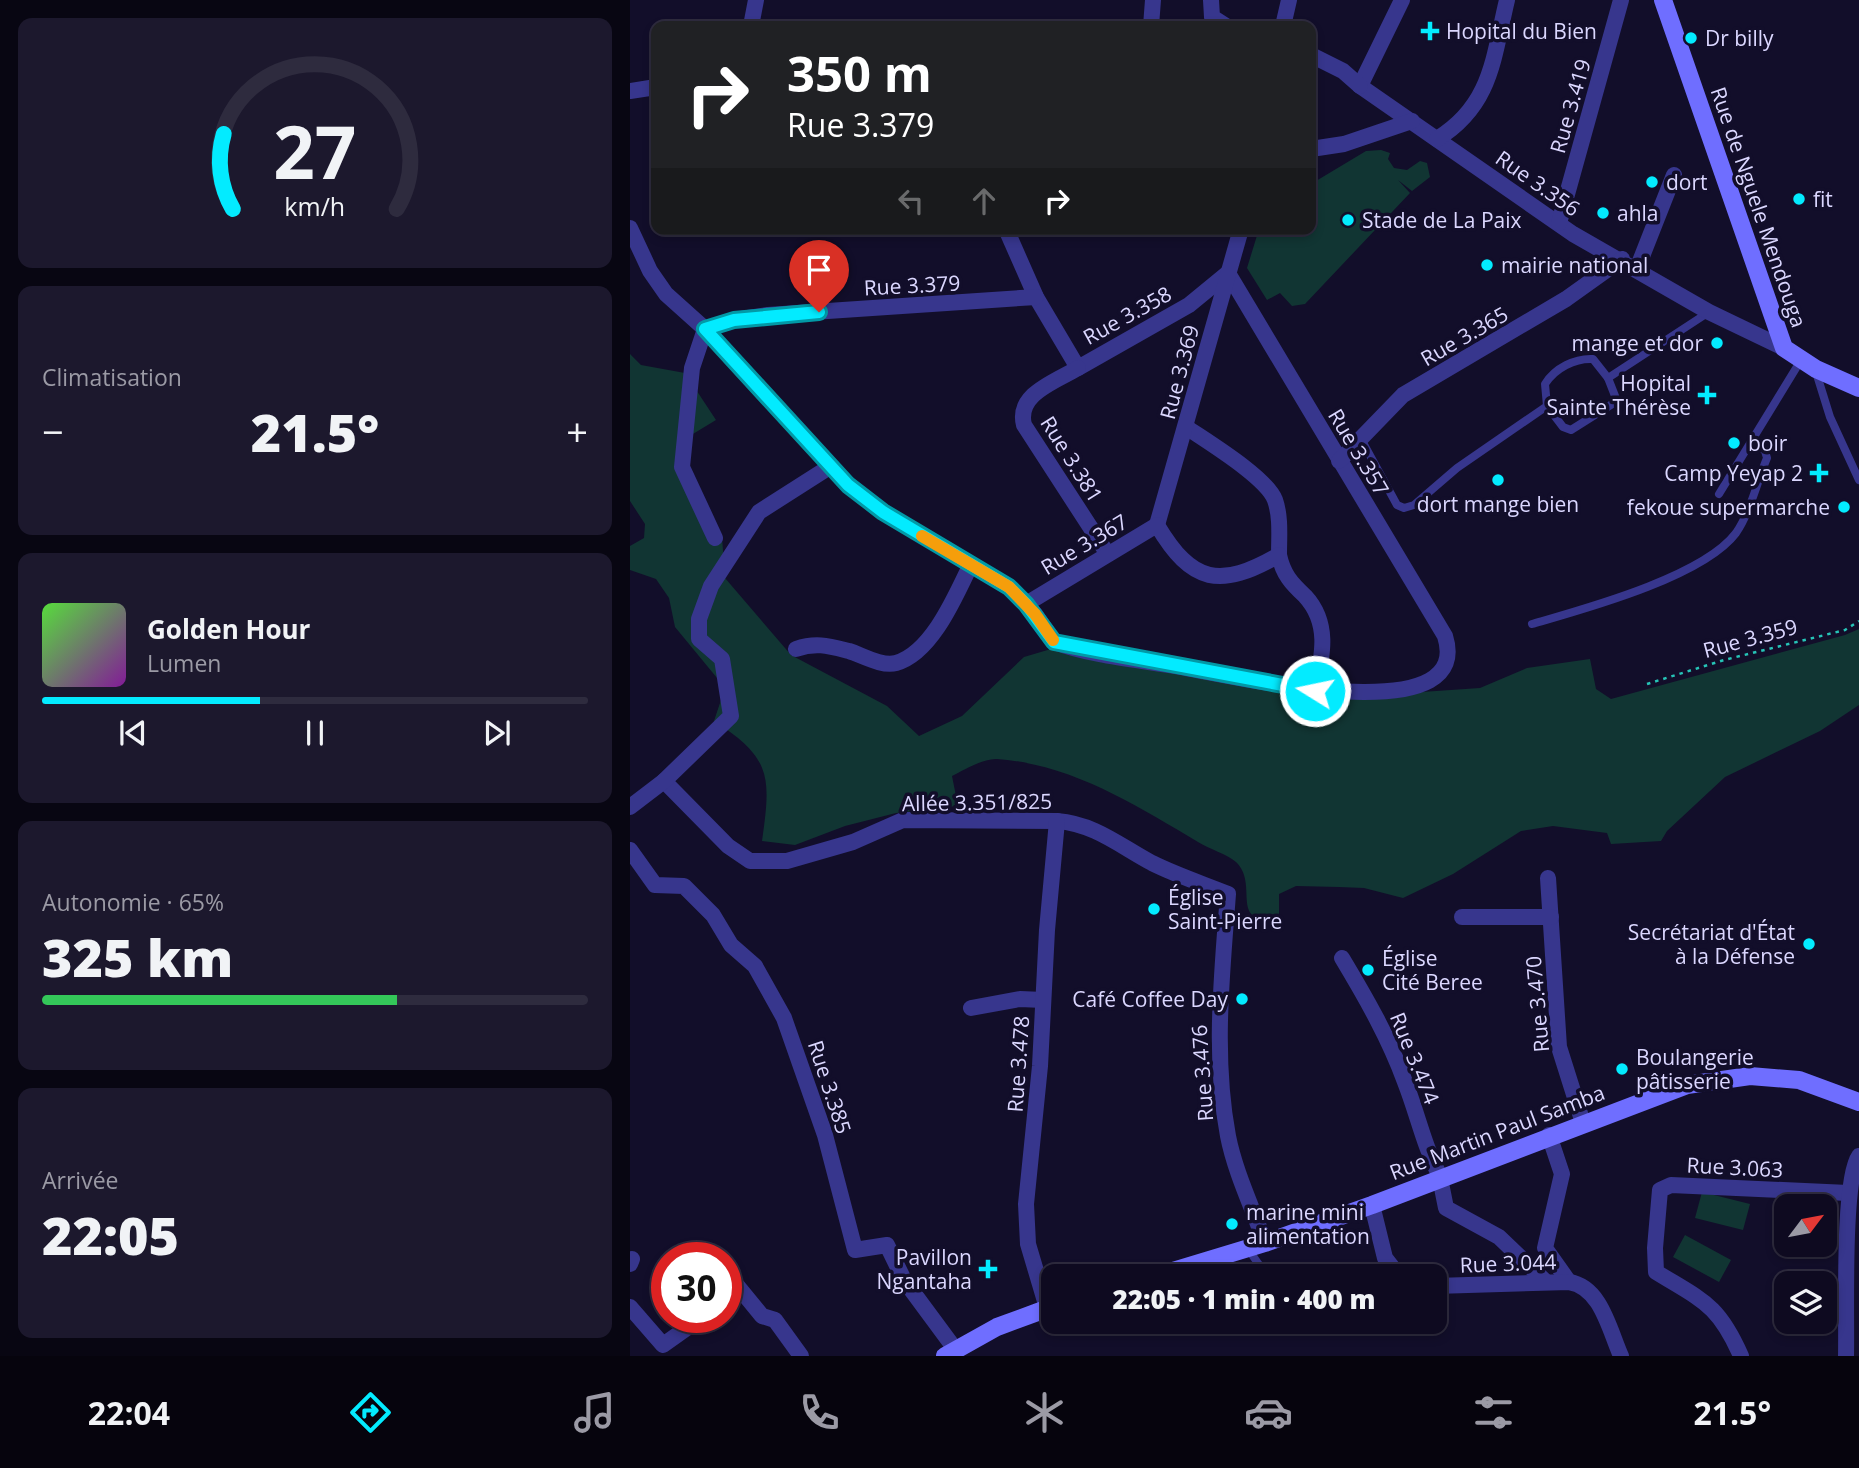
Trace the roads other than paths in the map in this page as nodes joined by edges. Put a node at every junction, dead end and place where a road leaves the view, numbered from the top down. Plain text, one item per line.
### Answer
1 (756, 0) edge
2 (1153, 0) edge
3 (1211, 0) edge
4 (1289, 0) edge
5 (1402, 0) edge
6 (1507, 0) edge
7 (1621, 0) edge
8 (1663, 0) edge
9 (752, 21) edge
10 (1151, 21) edge
11 (1218, 21) edge
12 (1284, 21) edge
13 (1316, 58) edge
14 (1360, 86) junction
15 (651, 88) edge
16 (630, 91) edge
17 (1412, 121) junction
18 (1437, 139) junction
19 (1316, 148) edge
20 (1674, 175) dead end
21 (1559, 223) junction
22 (630, 228) edge
23 (1009, 235) edge
24 (1239, 235) edge
25 (1622, 259) junction
26 (1637, 269) junction
27 (1228, 273) junction
28 (1036, 297) junction
29 (1709, 312) junction
30 (705, 329) junction
31 (1784, 348) junction
32 (1808, 364) junction
33 (1078, 369) junction
34 (1608, 377) junction
35 (1859, 388) edge
36 (1547, 406) junction
37 (1186, 427) junction
38 (1360, 438) junction
39 (1752, 439) junction
40 (1339, 461) junction
41 (831, 466) junction
42 (1859, 480) edge
43 (1719, 494) dead end
44 (1157, 525) junction
45 (715, 538) dead end
46 (1107, 553) junction
47 (1279, 555) junction
48 (971, 564) junction
49 (1026, 604) junction
50 (1532, 624) dead end
51 (796, 649) dead end
52 (1315, 691) junction
53 (664, 781) junction
54 (630, 807) edge
55 (1058, 821) junction
56 (630, 850) edge
57 (1548, 878) dead end
58 (1228, 894) joint
59 (1462, 917) dead end
60 (1551, 917) junction
61 (1342, 958) dead end
62 (1044, 1000) junction
63 (971, 1008) dead end
64 (1859, 1102) edge
65 (1583, 1122) junction
66 (1549, 1135) junction
67 (1859, 1156) edge
68 (1440, 1178) junction
69 (1848, 1193) junction
70 (1372, 1205) junction
71 (1854, 1231) edge
72 (1257, 1246) junction
73 (1196, 1264) edge
74 (1263, 1264) edge
75 (1389, 1264) edge
76 (1041, 1281) edge
77 (1546, 1282) junction
78 (1569, 1282) junction
79 (1447, 1286) edge
80 (742, 1297) edge
81 (630, 1307) edge
82 (1041, 1310) edge
83 (651, 1331) edge
84 (653, 1333) edge
85 (680, 1333) edge
86 (950, 1353) edge
87 (801, 1356) edge
88 (1621, 1356) edge
89 (1741, 1356) edge
90 (1846, 1356) edge

1 - 9 street
2 - 10 street
3 - 11 street
4 - 12 street
5 - 14 street
6 - 18 street
7 - 21 street, Rue 3.419
8 - 31 main road, Rue de Nguele Mendouga
13 - 14 street, Rue 3.356
14 - 17 street, Rue 3.356
15 - 16 street
17 - 18 street, Rue 3.356
17 - 19 street
18 - 21 street, Rue 3.356
20 - 26 street
21 - 25 street, Rue 3.356
22 - 30 street
23 - 28 street, Rue 3.358
24 - 27 street, Rue 3.369
25 - 26 street, Rue 3.356
25 - 38 street, Rue 3.365
26 - 29 street, Rue 3.356
27 - 33 street, Rue 3.358
27 - 37 street, Rue 3.369
27 - 40 street, Rue 3.357
28 - 30 street, Rue 3.379
28 - 33 street, Rue 3.358
29 - 31 street, Rue 3.356
29 - 34 lane
30 - 41 street
30 - 45 street
31 - 32 main road, Rue de Nguele Mendouga
32 - 35 main road, Rue de Nguele Mendouga
32 - 39 lane
32 - 42 lane
33 - 46 street, Rue 3.381
34 - 36 lane
34 - 36 lane
36 - 38 lane
37 - 44 street, Rue 3.369
37 - 47 street
38 - 40 street, Rue 3.365
39 - 43 lane
39 - 50 lane
40 - 52 street, Rue 3.357
41 - 48 street
41 - 53 street
44 - 46 street, Rue 3.367
44 - 47 street, Rue 3.367
46 - 49 street, Rue 3.367
47 - 52 street
48 - 49 street
48 - 51 street
49 - 52 street
53 - 54 street
53 - 55 street, Allée 3.351/825
55 - 58 street, Allée 3.351/825
55 - 62 street, Rue 3.478
56 - 86 street, Rue 3.385
57 - 60 street, Rue 3.470
58 - 72 street, Rue 3.476
59 - 60 street
60 - 65 street, Rue 3.470
61 - 68 street, Rue 3.474
62 - 63 street
62 - 76 street, Rue 3.478
64 - 65 main road, Rue Martin Paul Samba
65 - 66 main road, Rue Martin Paul Samba
66 - 68 main road, Rue Martin Paul Samba
66 - 78 street
67 - 69 street
68 - 70 main road, Rue Martin Paul Samba
68 - 77 street, Rue 3.474
69 - 71 street
69 - 89 street, Rue 3.063
70 - 72 main road, Rue Martin Paul Samba
70 - 75 street
71 - 90 street
72 - 73 main road, Rue Martin Paul Samba
72 - 74 lane
77 - 78 street, Rue 3.044
77 - 79 street, Rue 3.044
78 - 88 street, Rue 3.044
80 - 87 street
81 - 83 street
82 - 86 main road
84 - 85 street

